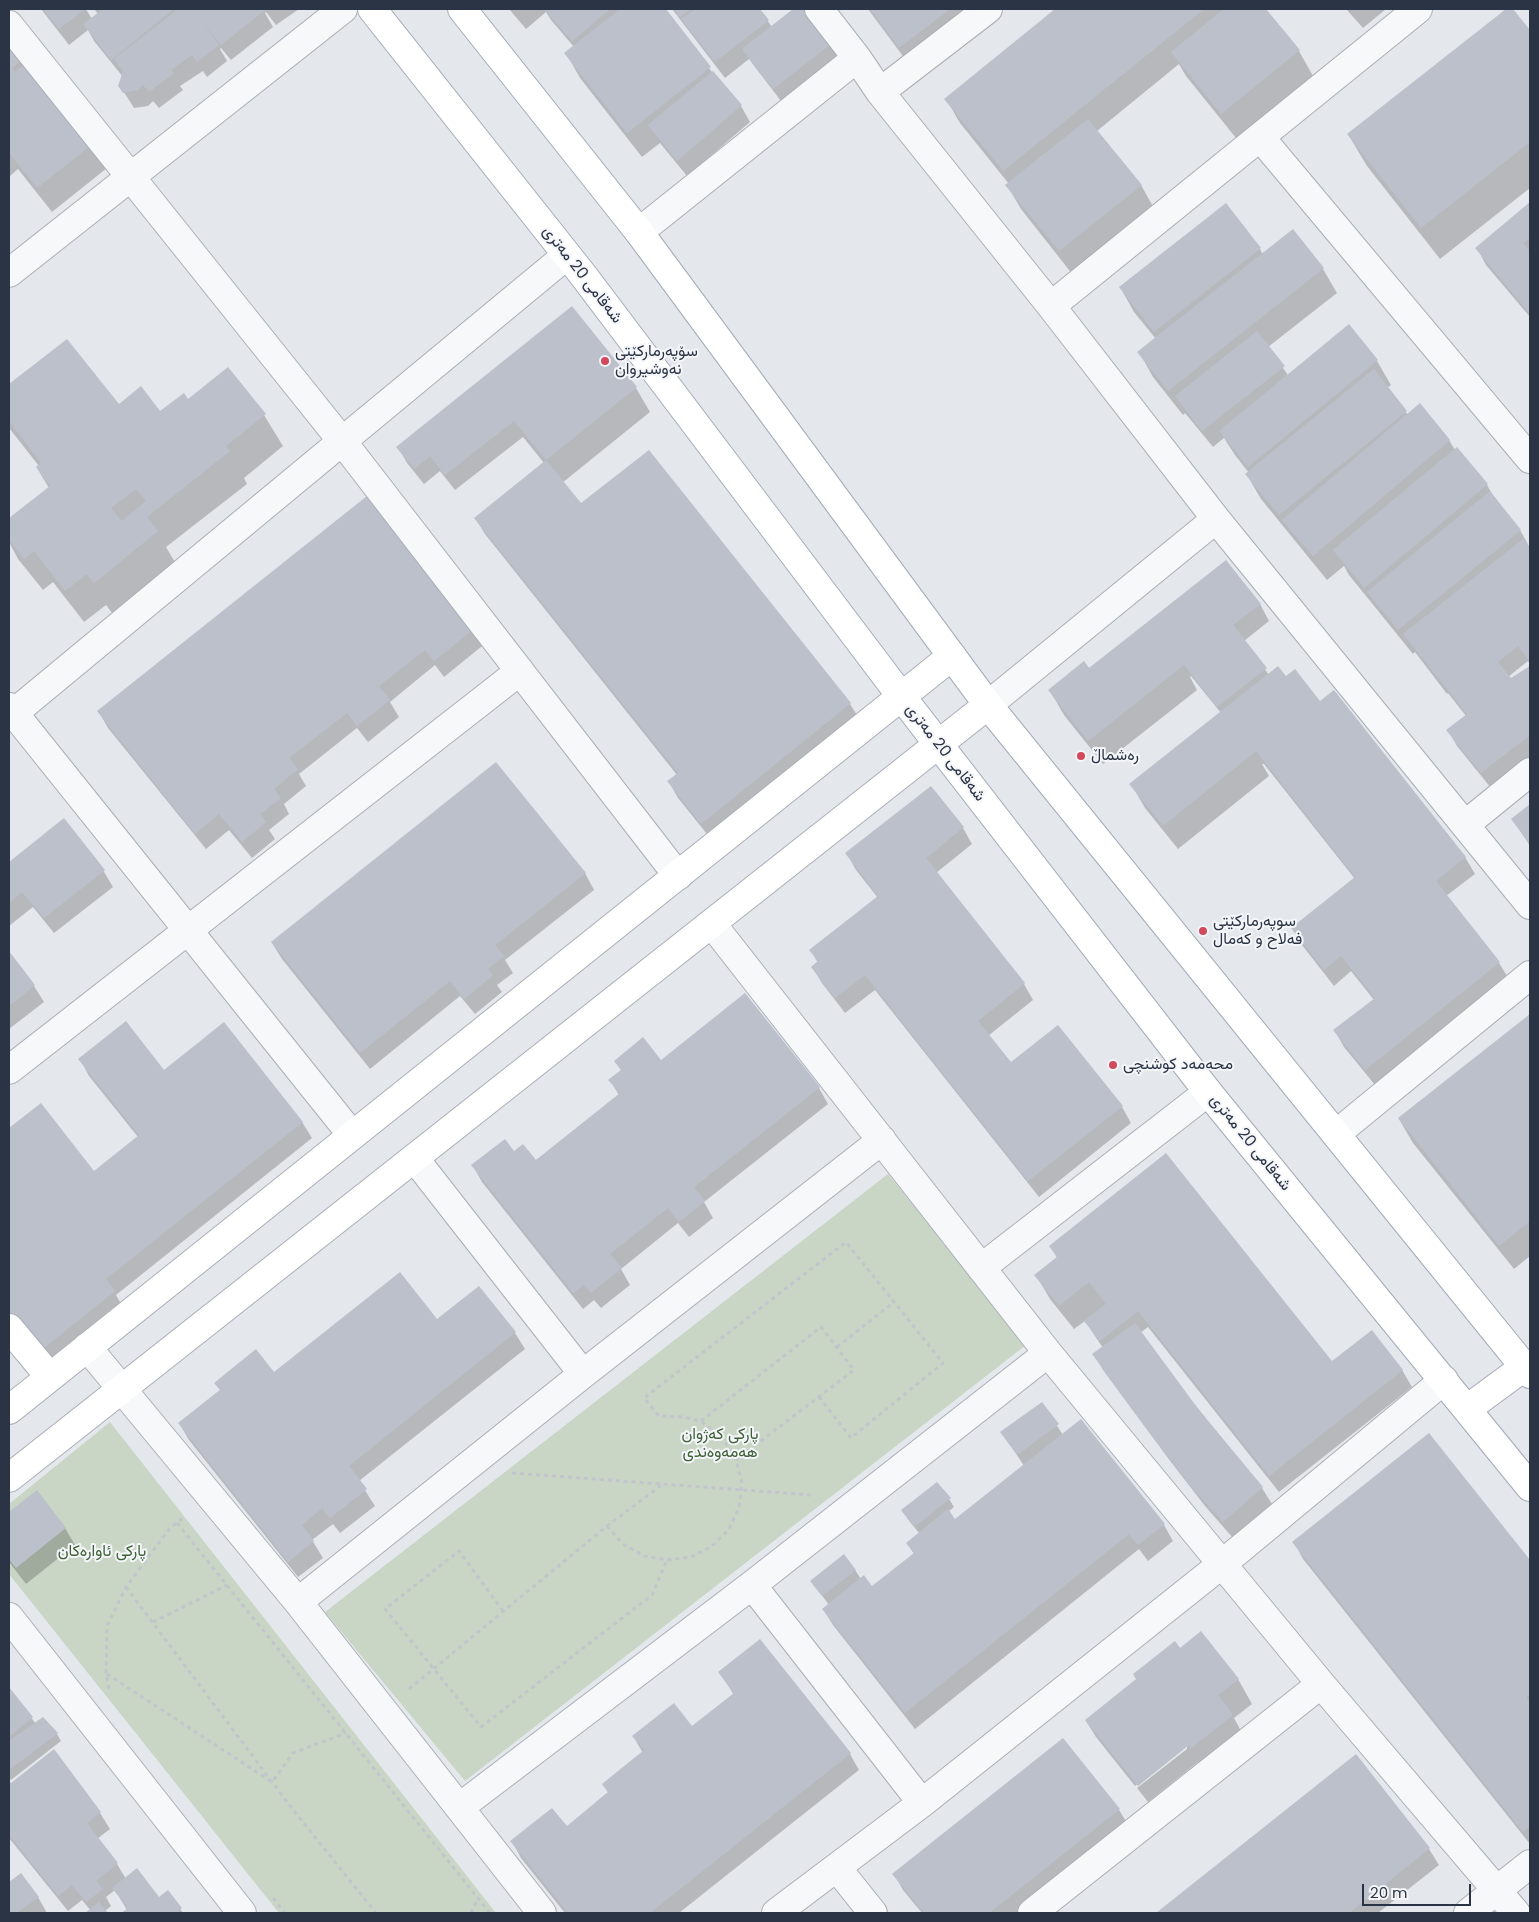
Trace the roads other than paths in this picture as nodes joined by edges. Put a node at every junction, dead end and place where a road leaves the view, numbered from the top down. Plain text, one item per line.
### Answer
1 (343, 9) edge
2 (372, 9) edge
3 (462, 9) edge
4 (819, 9) edge
5 (988, 9) edge
6 (1418, 9) edge
7 (9, 25) edge
8 (856, 58) junction
9 (880, 92) junction
10 (1260, 137) junction
11 (131, 177) junction
12 (639, 232) junction
13 (567, 255) junction
14 (9, 274) edge
15 (1051, 306) junction
16 (342, 441) junction
17 (1530, 459) edge
18 (1216, 519) junction
19 (952, 656) junction
20 (520, 671) junction
21 (901, 696) junction
22 (988, 705) junction
23 (10, 712) edge
24 (939, 744) junction
25 (1530, 772) edge
26 (1466, 824) junction
27 (678, 876) junction
28 (1530, 905) edge
29 (712, 924) junction
30 (188, 930) junction
31 (1530, 975) edge
32 (9, 1070) edge
33 (1208, 1092) junction
34 (1336, 1134) junction
35 (352, 1135) junction
36 (882, 1140) junction
37 (415, 1159) junction
38 (982, 1268) junction
39 (9, 1328) edge
40 (87, 1347) junction
41 (1048, 1353) junction
42 (1527, 1370) edge
43 (583, 1374) junction
44 (50, 1377) junction
45 (1444, 1380) junction
46 (121, 1388) junction
47 (1467, 1409) junction
48 (9, 1410) edge
49 (9, 1478) edge
50 (1530, 1487) edge
51 (1222, 1564) junction
52 (752, 1585) junction
53 (298, 1602) junction
54 (9, 1617) edge
55 (1321, 1684) junction
56 (922, 1803) junction
57 (460, 1808) junction
58 (1530, 1864) edge
59 (837, 1868) junction
60 (1497, 1890) junction
61 (235, 1911) edge
62 (542, 1913) edge
63 (776, 1913) edge
64 (873, 1913) edge
65 (1032, 1913) edge
66 (1468, 1913) edge
67 (1516, 1913) edge

1 - 11 street
2 - 13 main road, شەقامی 20 مەتری
3 - 12 main road
4 - 8 street
5 - 9 street
6 - 10 street
7 - 11 street
8 - 9 street
8 - 12 street
9 - 15 street
10 - 15 street
10 - 17 street
11 - 14 street
11 - 16 street
12 - 19 main road
13 - 16 street
13 - 21 main road, شەقامی 20 مەتری
15 - 18 street
16 - 20 street
16 - 23 street
18 - 22 street
18 - 26 street
19 - 21 main road
19 - 22 main road
20 - 27 street
20 - 30 street
21 - 24 main road, شەقامی 20 مەتری
21 - 27 main road
22 - 24 main road
22 - 34 main road
23 - 30 street
24 - 29 main road
24 - 33 main road, شەقامی 20 مەتری
25 - 26 street
26 - 28 street
27 - 35 main road
29 - 36 street
29 - 37 main road
30 - 32 street
30 - 35 street
31 - 34 street
33 - 38 street
33 - 45 main road, شەقامی 20 مەتری
34 - 42 main road
35 - 40 main road
36 - 38 street
36 - 43 street
37 - 43 street
37 - 46 main road
38 - 41 street
39 - 44 main road
40 - 44 main road
40 - 46 street
41 - 51 street
41 - 52 street
42 - 47 main road
43 - 53 street
44 - 48 main road
45 - 47 main road, شەقامی 20 مەتری
45 - 51 street
46 - 49 main road
46 - 53 street
47 - 50 main road, شەقامی 20 مەتری
51 - 55 street
51 - 56 street
52 - 56 street
52 - 57 street
53 - 57 street
54 - 61 street
55 - 60 street
55 - 65 street
56 - 59 street
57 - 62 street
58 - 60 street
59 - 63 street
59 - 64 street
60 - 66 street
60 - 67 street

